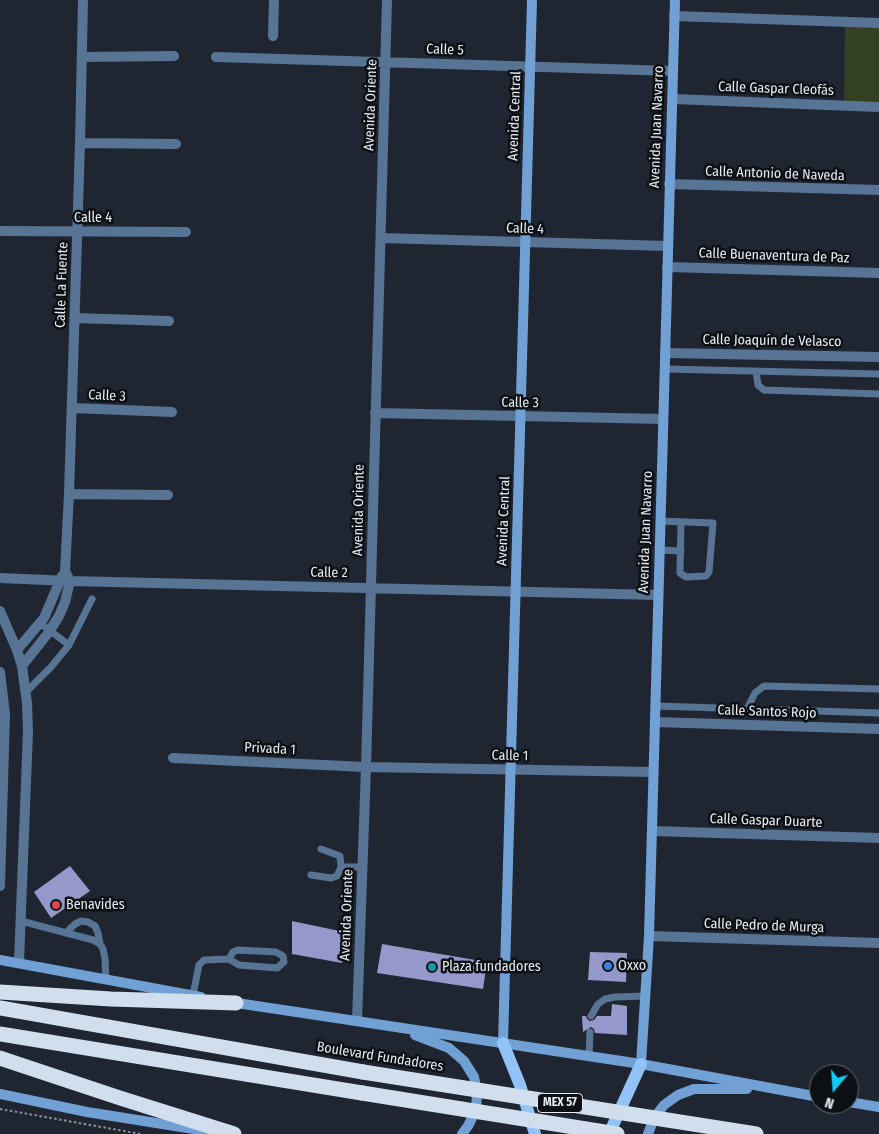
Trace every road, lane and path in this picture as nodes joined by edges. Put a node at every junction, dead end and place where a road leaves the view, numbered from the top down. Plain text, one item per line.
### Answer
1 (83, 0) edge
2 (274, 0) edge
3 (387, 0) edge
4 (532, 0) edge
5 (675, 0) edge
6 (674, 16) junction
7 (879, 23) edge
8 (273, 36) dead end
9 (174, 56) dead end
10 (82, 57) junction
11 (216, 57) dead end
12 (386, 62) junction
13 (530, 67) junction
14 (673, 71) junction
15 (673, 99) junction
16 (879, 107) edge
17 (80, 143) junction
18 (176, 144) dead end
19 (670, 184) junction
20 (879, 190) edge
21 (0, 231) edge
22 (78, 232) junction
23 (186, 232) dead end
24 (381, 238) junction
25 (525, 242) junction
26 (668, 246) junction
27 (667, 267) junction
28 (879, 273) edge
29 (75, 318) junction
30 (169, 321) dead end
31 (665, 353) junction
32 (879, 357) edge
33 (664, 369) junction
34 (756, 371) junction
35 (879, 374) edge
36 (879, 394) edge
37 (72, 408) junction
38 (172, 412) dead end
39 (376, 413) junction
40 (520, 417) junction
41 (663, 419) junction
42 (69, 494) junction
43 (168, 495) dead end
44 (660, 521) junction
45 (681, 522) junction
46 (660, 550) junction
47 (680, 551) junction
48 (65, 571) junction
49 (0, 578) edge
50 (59, 580) junction
51 (70, 581) junction
52 (371, 588) junction
53 (516, 591) junction
54 (658, 595) junction
55 (92, 599) dead end
56 (0, 612) edge
57 (40, 623) junction
58 (51, 630) junction
59 (69, 645) junction
60 (17, 650) junction
61 (22, 666) junction
62 (0, 672) edge
63 (879, 689) edge
64 (26, 692) junction
65 (655, 706) junction
66 (747, 709) junction
67 (879, 713) edge
68 (655, 722) junction
69 (879, 729) edge
70 (173, 758) dead end
71 (366, 767) junction
72 (511, 769) junction
73 (653, 772) junction
74 (652, 831) junction
75 (879, 838) edge
76 (321, 849) dead end
77 (0, 862) edge
78 (341, 867) junction
79 (363, 867) junction
80 (310, 875) dead end
81 (0, 886) edge
82 (21, 921) junction
83 (66, 933) junction
84 (649, 936) junction
85 (879, 943) edge
86 (100, 944) junction
87 (229, 959) junction
88 (0, 960) edge
89 (19, 962) junction
90 (106, 978) junction
91 (0, 992) edge
92 (194, 995) junction
93 (645, 996) junction
94 (236, 1003) junction
95 (0, 1008) edge
96 (591, 1016) dead end
97 (357, 1021) junction
98 (387, 1026) junction
99 (590, 1032) dead end
100 (0, 1034) edge
101 (503, 1043) junction
102 (589, 1057) junction
103 (0, 1058) edge
104 (641, 1064) junction
105 (781, 1090) junction
106 (0, 1094) edge
107 (809, 1095) edge
108 (859, 1104) edge
109 (879, 1108) edge
110 (0, 1109) edge
111 (141, 1134) edge
112 (225, 1134) edge
113 (234, 1134) edge
114 (462, 1134) edge
115 (536, 1134) edge
116 (609, 1134) edge
117 (617, 1134) edge
118 (648, 1134) edge
119 (756, 1134) edge

1 - 10 street, Calle La Fuente
2 - 8 street
3 - 12 street, Avenida Oriente
4 - 13 main road, Avenida Central
5 - 6 main road, Avenida Juan Navarro
6 - 7 street
6 - 14 main road, Avenida Juan Navarro
9 - 10 street
10 - 17 street, Calle La Fuente
11 - 12 street, Calle 5
12 - 13 street, Calle 5
12 - 24 street, Avenida Oriente
13 - 14 street, Calle 5
13 - 25 main road, Avenida Central
14 - 15 main road, Avenida Juan Navarro
15 - 16 street, Calle Gaspar Cleofás
15 - 19 main road, Avenida Juan Navarro
17 - 18 street
17 - 22 street, Calle La Fuente
19 - 20 street, Calle Antonio de Naveda
19 - 26 main road, Avenida Juan Navarro
21 - 22 street, Calle 4
22 - 23 street, Calle 4
22 - 29 street, Calle La Fuente
24 - 25 street, Calle 4
24 - 39 street, Avenida Oriente
25 - 26 street, Calle 4
25 - 40 main road, Avenida Central
26 - 27 main road, Avenida Juan Navarro
27 - 28 street, Calle Buenaventura de Paz
27 - 31 main road, Avenida Juan Navarro
29 - 30 street
29 - 37 street, Calle La Fuente
31 - 32 street, Calle Joaquín de Velasco
31 - 33 main road, Avenida Juan Navarro
33 - 34 lane
33 - 41 main road, Avenida Juan Navarro
34 - 35 lane
34 - 36 lane
37 - 38 street, Calle 3
37 - 42 street, Calle La Fuente
39 - 40 street, Calle 3
39 - 52 street, Avenida Oriente
40 - 41 street, Calle 3
40 - 53 main road, Avenida Central
41 - 44 main road, Avenida Juan Navarro
42 - 43 street
42 - 48 street, Calle La Fuente
44 - 45 lane
44 - 46 main road, Avenida Juan Navarro
45 - 47 lane
45 - 47 lane
46 - 47 lane
46 - 54 main road, Avenida Juan Navarro
48 - 50 street
48 - 51 street, Calle La Fuente
49 - 50 street, Calle 2
50 - 51 street, Calle 2
50 - 57 street
51 - 52 street, Calle 2
51 - 58 street
52 - 53 street, Calle 2
52 - 71 street, Avenida Oriente
53 - 54 street, Calle 2
53 - 72 main road, Avenida Central
54 - 65 main road, Avenida Juan Navarro
55 - 59 lane
56 - 60 street
57 - 58 lane
57 - 60 street
58 - 59 lane
58 - 61 street
59 - 64 lane
60 - 61 street
61 - 64 street
62 - 77 street
63 - 66 lane
64 - 82 street
65 - 66 lane
65 - 68 main road, Avenida Juan Navarro
66 - 67 lane
68 - 69 street, Calle Santos Rojo
68 - 73 main road, Avenida Juan Navarro
70 - 71 street, Privada 1
71 - 72 street, Calle 1
71 - 79 street, Avenida Oriente
72 - 73 street, Calle 1
72 - 101 main road, Avenida Central
73 - 74 main road, Avenida Juan Navarro
74 - 75 street, Calle Gaspar Duarte
74 - 84 main road, Avenida Juan Navarro
76 - 78 lane
77 - 81 street
78 - 79 lane
78 - 80 lane
79 - 97 street, Avenida Oriente
82 - 83 lane
82 - 89 street
83 - 86 lane
83 - 86 lane
84 - 85 street, Calle Pedro de Murga
84 - 93 main road, Avenida Juan Navarro
86 - 90 lane
87 - 87 lane
87 - 92 lane
88 - 89 main road
89 - 90 main road
90 - 92 main road
91 - 94 highway
92 - 94 main road
93 - 96 lane
93 - 104 main road, Avenida Juan Navarro
94 - 97 main road
95 - 119 highway, Boulevard Fundadores / MEX 57, bridge
97 - 98 main road
98 - 101 main road
98 - 114 main road
99 - 102 lane
100 - 117 highway, MEX 57, bridge
101 - 102 main road
101 - 115 main road
102 - 104 main road
103 - 113 highway
104 - 105 main road
104 - 116 main road
105 - 107 main road
105 - 118 main road
106 - 112 main road
108 - 109 main road
110 - 111 path

